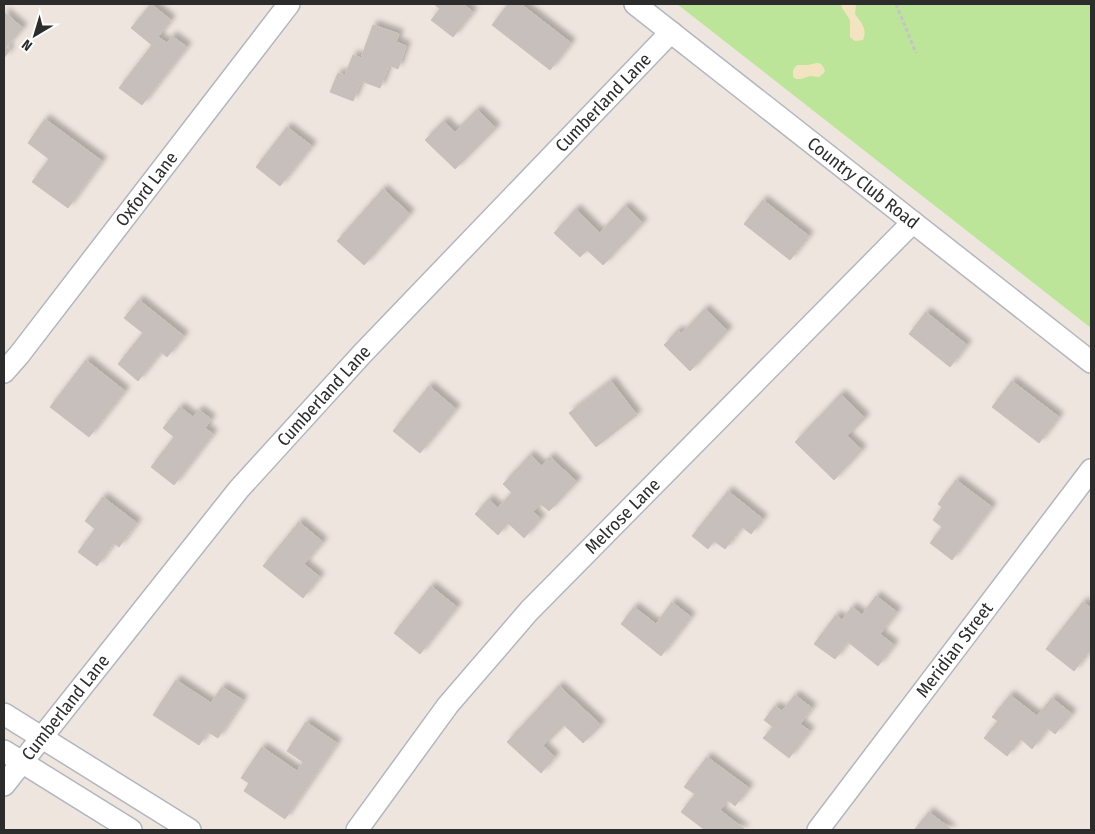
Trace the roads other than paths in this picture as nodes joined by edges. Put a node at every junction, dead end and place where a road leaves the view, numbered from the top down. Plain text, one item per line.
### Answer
1 (289, 4) edge
2 (635, 4) edge
3 (671, 32) junction
4 (913, 222) junction
5 (1091, 362) edge
6 (4, 372) edge
7 (1091, 470) edge
8 (4, 714) edge
9 (42, 736) junction
10 (4, 751) edge
11 (22, 762) junction
12 (4, 785) edge
13 (131, 830) edge
14 (190, 830) edge
15 (357, 830) edge
16 (818, 830) edge

1 - 6 street, Oxford Lane
2 - 3 street, Country Club Road
3 - 4 street, Country Club Road
3 - 9 street, Cumberland Lane
4 - 5 street, Country Club Road
4 - 15 street, Melrose Lane
7 - 16 street, Meridian Street
8 - 9 street
9 - 11 street, Cumberland Lane
9 - 14 street
10 - 11 street
11 - 12 street, Cumberland Lane
11 - 13 street

